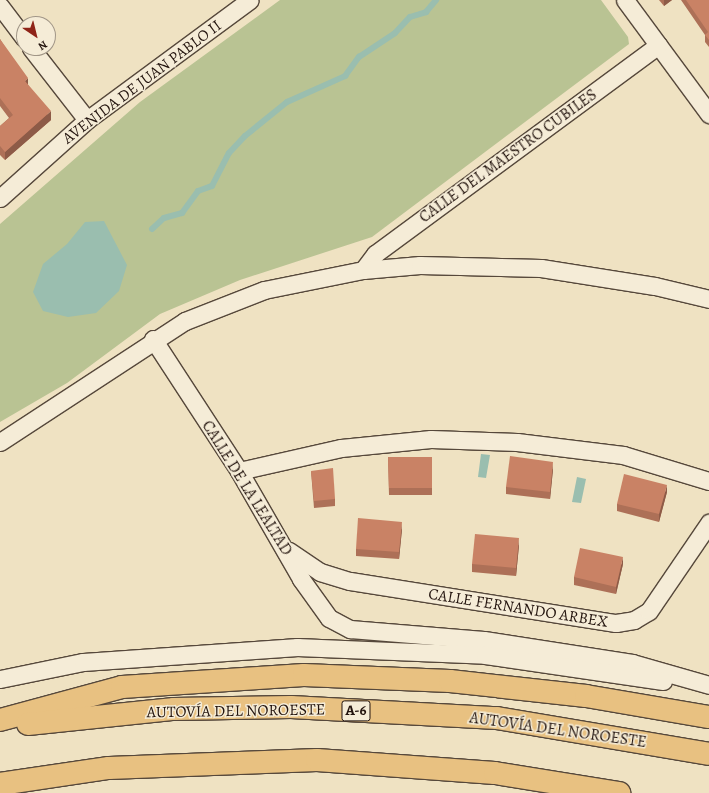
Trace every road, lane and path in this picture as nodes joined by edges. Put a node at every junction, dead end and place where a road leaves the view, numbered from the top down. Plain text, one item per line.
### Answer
1 (250, 0) edge
2 (625, 0) edge
3 (0, 6) edge
4 (16, 27) edge
5 (658, 45) junction
6 (37, 56) edge
7 (709, 114) edge
8 (87, 120) junction
9 (0, 198) edge
10 (363, 270) junction
11 (709, 300) edge
12 (153, 339) junction
13 (0, 442) edge
14 (239, 471) junction
15 (709, 481) edge
16 (709, 523) edge
17 (287, 550) junction
18 (0, 679) edge
19 (709, 686) edge
20 (709, 717) edge
21 (0, 720) edge
22 (0, 728) edge
23 (709, 754) edge
24 (0, 784) edge
25 (619, 793) edge

1 - 8 street, AVENIDA DE JUAN PABLO II
2 - 5 street
3 - 4 street
5 - 7 street
5 - 10 street, CALLE DEL MAESTRO CUBILES
6 - 8 street
8 - 9 street, AVENIDA DE JUAN PABLO II
10 - 11 street
10 - 12 street
12 - 13 street
12 - 14 street, CALLE DE LA LEALTAD
14 - 15 street
14 - 17 street, CALLE DE LA LEALTAD
16 - 17 street, CALLE FERNANDO ARBEX
17 - 19 street, CALLE DE LA LEALTAD
18 - 19 street
20 - 21 highway
22 - 23 highway, AUTOVÍA DEL NOROESTE / A-6
24 - 25 highway

